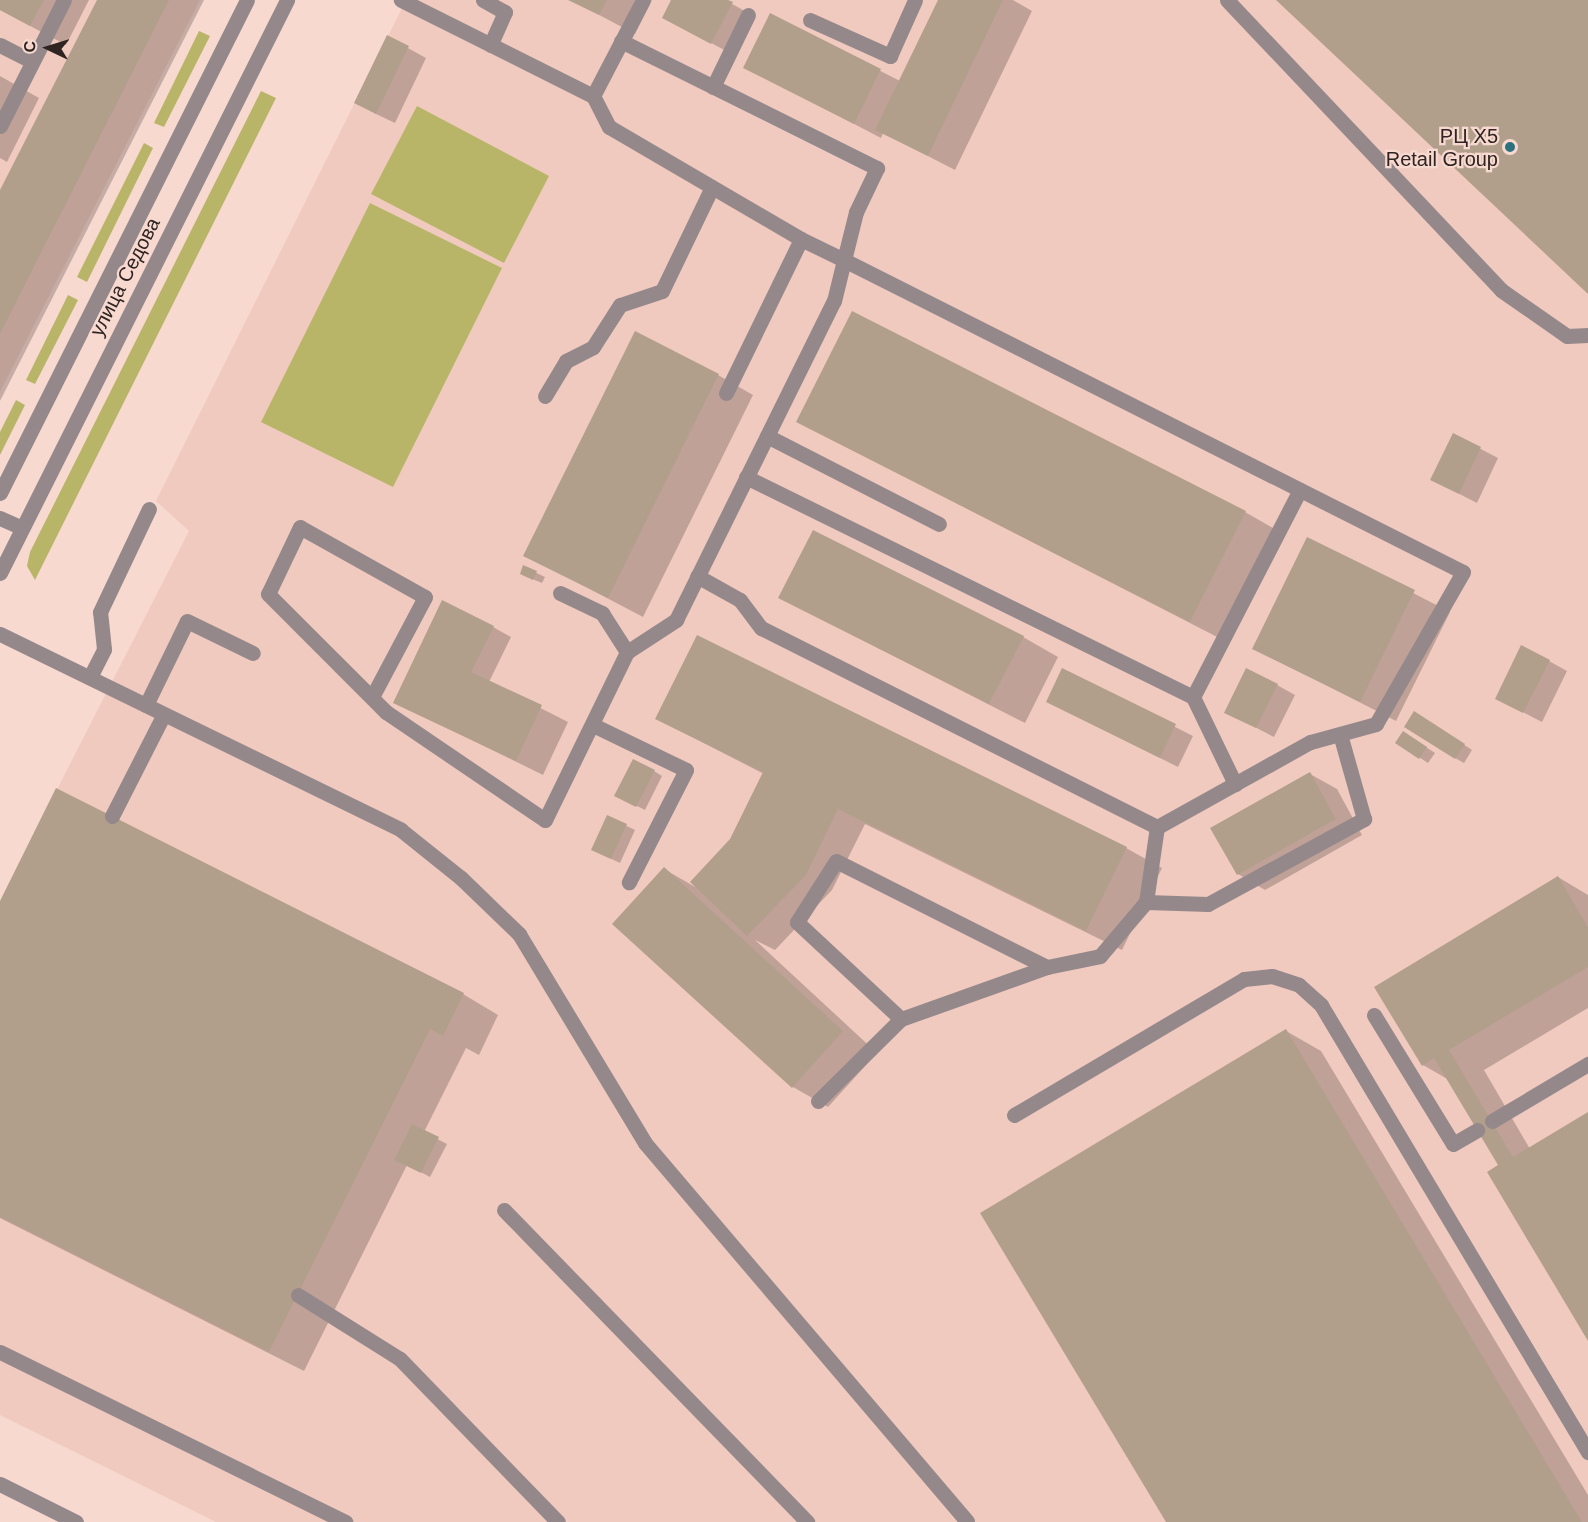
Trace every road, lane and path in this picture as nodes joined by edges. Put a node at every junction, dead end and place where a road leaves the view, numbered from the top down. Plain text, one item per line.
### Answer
1 (64, 0) edge
2 (247, 0) edge
3 (287, 0) edge
4 (401, 0) edge
5 (483, 0) edge
6 (643, 0) edge
7 (915, 0) edge
8 (1227, 0) edge
9 (748, 15) dead end
10 (810, 20) dead end
11 (621, 41) junction
12 (0, 45) edge
13 (490, 45) junction
14 (32, 61) junction
15 (713, 87) junction
16 (593, 96) junction
17 (0, 126) edge
18 (712, 188) junction
19 (801, 239) junction
20 (844, 260) junction
21 (1588, 335) edge
22 (726, 393) dead end
23 (545, 396) dead end
24 (767, 436) junction
25 (746, 477) junction
26 (1300, 490) junction
27 (0, 493) edge
28 (149, 509) dead end
29 (0, 518) edge
30 (939, 524) dead end
31 (22, 528) junction
32 (0, 573) edge
33 (697, 576) junction
34 (560, 593) dead end
35 (0, 634) edge
36 (627, 652) junction
37 (253, 653) dead end
38 (90, 678) junction
39 (1193, 696) junction
40 (372, 698) junction
41 (146, 705) junction
42 (164, 714) junction
43 (593, 725) junction
44 (1340, 734) junction
45 (1235, 784) junction
46 (112, 816) dead end
47 (1157, 827) junction
48 (629, 882) dead end
49 (1146, 902) junction
50 (1047, 967) junction
51 (1374, 1015) dead end
52 (901, 1019) junction
53 (1588, 1064) edge
54 (818, 1101) dead end
55 (1014, 1115) dead end
56 (1492, 1121) dead end
57 (1477, 1130) dead end
58 (504, 1210) dead end
59 (298, 1294) dead end
60 (0, 1352) edge
61 (1588, 1452) edge
62 (0, 1484) edge
63 (76, 1522) edge
64 (345, 1522) edge
65 (558, 1522) edge
66 (807, 1522) edge
67 (967, 1522) edge

1 - 14 street
2 - 27 street, улица Седова
3 - 31 street, улица Седова
4 - 13 street
5 - 13 street
6 - 11 street
7 - 10 street
8 - 21 street
9 - 15 street
11 - 15 street
11 - 16 street
12 - 14 street
13 - 16 street
14 - 17 street
15 - 20 street
16 - 18 street
18 - 19 street
18 - 23 street
19 - 20 street
19 - 22 street
20 - 24 street
20 - 26 street
24 - 25 street
24 - 30 street
25 - 33 street
25 - 39 street
26 - 39 street
26 - 44 street
28 - 38 street
29 - 31 street
31 - 32 street, улица Седова
33 - 36 street
33 - 47 street
34 - 36 street
35 - 38 street
36 - 43 street
37 - 41 street
38 - 41 street
39 - 45 street
40 - 40 street
40 - 43 street
41 - 42 street
42 - 46 street
42 - 67 street
43 - 48 street
44 - 45 street
44 - 49 street
45 - 47 street
47 - 49 street
49 - 50 street
50 - 52 street
50 - 52 street
51 - 57 street
52 - 54 street
53 - 56 street
55 - 61 street
58 - 66 street
59 - 65 street
60 - 64 street
62 - 63 street

